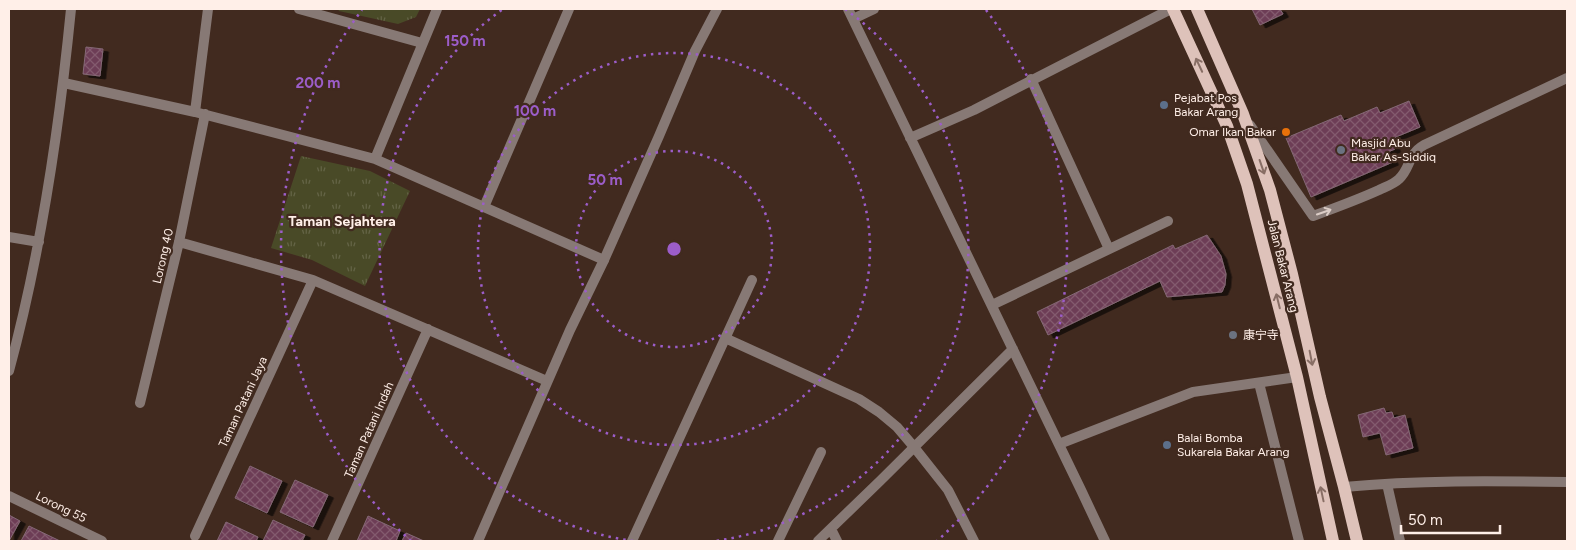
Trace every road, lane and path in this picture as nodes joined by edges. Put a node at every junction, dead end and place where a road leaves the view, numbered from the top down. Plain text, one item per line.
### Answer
1 (71, 9) edge
2 (208, 9) edge
3 (299, 9) edge
4 (437, 9) edge
5 (569, 9) edge
6 (717, 9) edge
7 (848, 9) edge
8 (874, 9) edge
9 (1172, 9) edge
10 (1197, 9) edge
11 (324, 12) edge
12 (853, 19) junction
13 (422, 43) junction
14 (1567, 78) edge
15 (1031, 80) junction
16 (64, 83) junction
17 (200, 113) junction
18 (1242, 114) junction
19 (910, 138) junction
20 (375, 159) junction
21 (484, 207) junction
22 (1168, 221) dead end
23 (9, 237) edge
24 (39, 242) junction
25 (180, 242) junction
26 (1109, 250) junction
27 (604, 260) junction
28 (313, 280) junction
29 (752, 280) dead end
30 (992, 305) junction
31 (428, 329) junction
32 (725, 338) junction
33 (1013, 349) junction
34 (9, 371) edge
35 (1297, 377) junction
36 (547, 381) junction
37 (1260, 383) junction
38 (140, 403) dead end
39 (1059, 444) junction
40 (914, 447) junction
41 (821, 452) dead end
42 (1567, 482) edge
43 (1387, 484) junction
44 (1344, 487) junction
45 (9, 496) edge
46 (831, 528) junction
47 (195, 536) dead end
48 (1102, 540) edge
49 (102, 541) edge
50 (332, 541) edge
51 (478, 541) edge
52 (632, 541) edge
53 (778, 541) edge
54 (818, 541) edge
55 (838, 541) edge
56 (974, 541) edge
57 (1299, 541) edge
58 (1333, 541) edge
59 (1357, 541) edge
60 (1400, 541) edge

1 - 16 street
2 - 17 street, Lorong 40
3 - 11 street
4 - 13 street
5 - 21 street
6 - 27 street
7 - 12 street
8 - 12 street
9 - 15 street
35 -> 9 main road, Jalan Bakar Arang
10 - 18 main road, Jalan Bakar Arang
11 - 13 street
12 - 19 street
13 - 20 street
18 -> 14 street
15 - 19 street
15 - 26 street
16 - 17 street
16 - 24 street
17 - 20 street
17 - 25 street, Lorong 40
18 -> 44 main road, Jalan Bakar Arang
19 - 30 street
20 - 21 street
21 - 27 street
22 - 26 street
23 - 24 street
24 - 34 street
25 - 28 street
25 - 38 street, Lorong 40
26 - 30 street
27 - 36 street
28 - 31 street
28 - 47 street, Taman Patani Jaya
29 - 32 street
30 - 33 street
31 - 36 street
31 - 50 street, Taman Patani Indah
32 - 40 street
32 - 52 street
33 - 39 street
33 - 40 street
35 - 37 street
58 -> 35 main road, Jalan Bakar Arang
36 - 51 street
37 - 39 street
37 - 57 street
39 - 48 street
40 - 46 street
40 - 56 street
41 - 53 street
42 - 43 street
43 - 44 street
43 - 60 street
44 - 59 main road, Jalan Bakar Arang
45 - 49 street, Lorong 55
46 - 54 street
46 - 55 street

